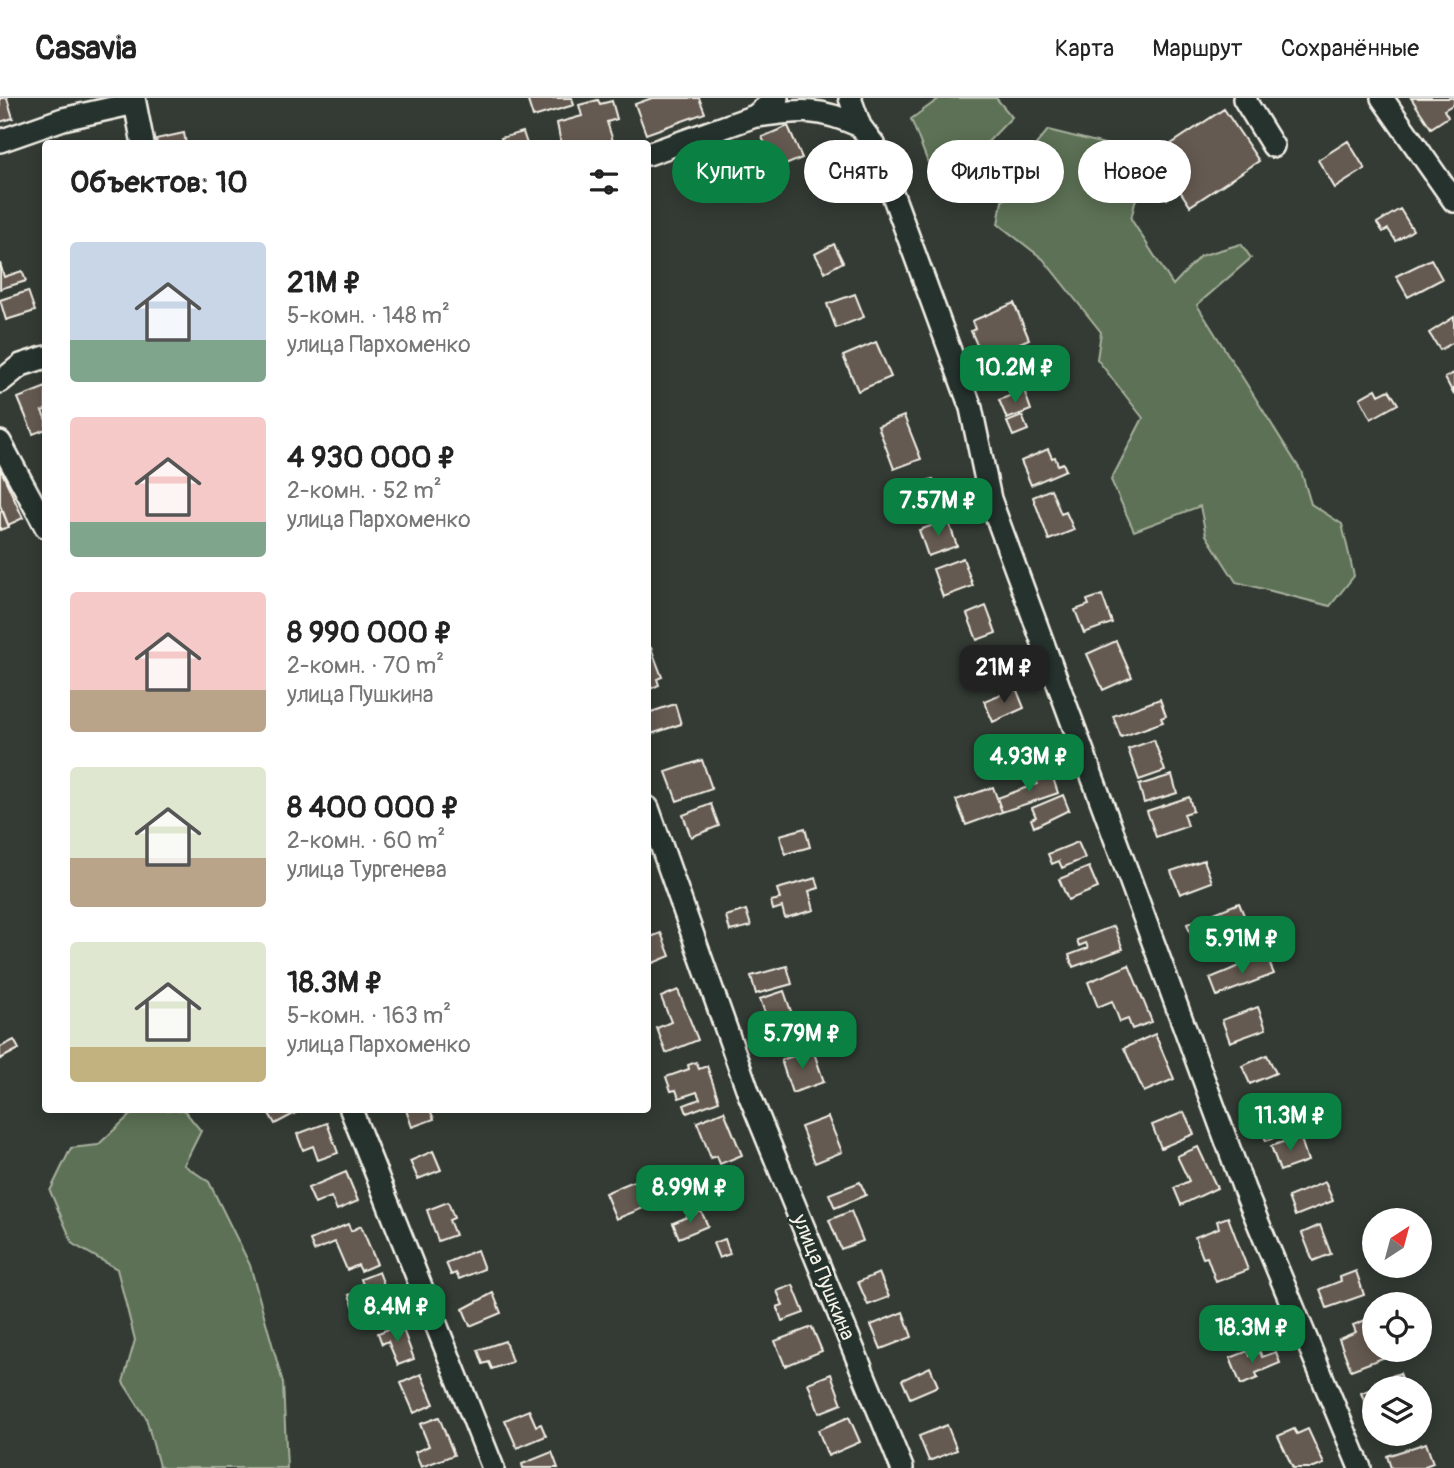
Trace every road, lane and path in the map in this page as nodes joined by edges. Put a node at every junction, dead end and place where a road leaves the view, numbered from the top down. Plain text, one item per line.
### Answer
1 (778, 98) edge
2 (850, 98) edge
3 (1246, 98) edge
4 (1382, 98) edge
5 (134, 101) edge
6 (755, 116) junction
7 (860, 126) junction
8 (143, 140) edge
9 (0, 141) edge
10 (1273, 146) dead end
11 (651, 153) edge
12 (1446, 172) edge
13 (1454, 201) edge
14 (42, 358) edge
15 (0, 382) edge
16 (0, 442) edge
17 (42, 520) edge
18 (651, 816) edge
19 (352, 1113) edge
20 (493, 1468) edge
21 (902, 1468) edge
22 (1360, 1468) edge

1 - 6 street
2 - 7 street
3 - 10 street
4 - 12 street
5 - 8 street
5 - 9 street
6 - 7 street
6 - 11 street
7 - 22 street
12 - 13 street
14 - 15 street
16 - 17 street
18 - 21 street, улица Пушкина
19 - 20 street

